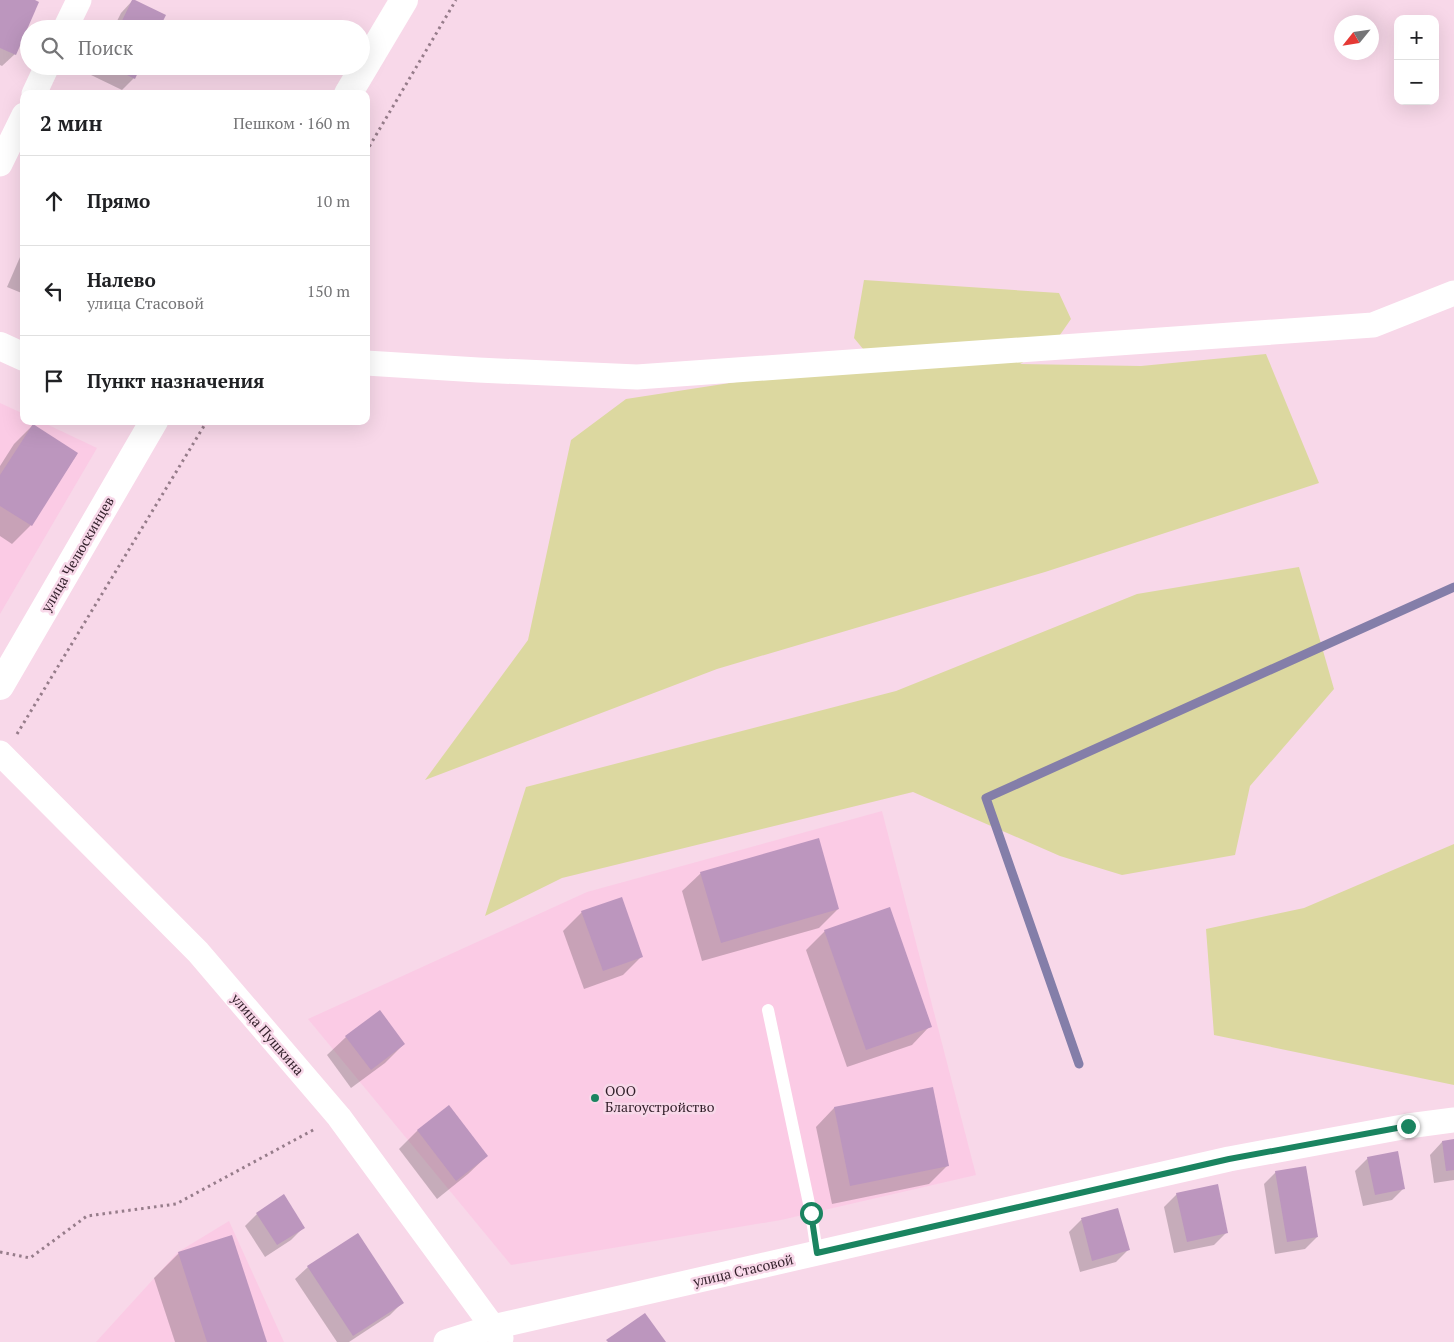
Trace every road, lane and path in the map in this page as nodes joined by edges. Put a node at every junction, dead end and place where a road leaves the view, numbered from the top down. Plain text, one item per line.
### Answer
1 (79, 0) edge
2 (404, 0) edge
3 (456, 0) edge
4 (69, 20) edge
5 (370, 57) edge
6 (43, 75) edge
7 (359, 75) edge
8 (36, 90) edge
9 (350, 90) edge
10 (20, 123) edge
11 (370, 145) edge
12 (0, 164) edge
13 (1454, 293) edge
14 (0, 346) edge
15 (20, 354) edge
16 (370, 363) edge
17 (152, 425) edge
18 (204, 425) edge
19 (0, 686) edge
20 (2, 754) edge
21 (768, 1010) dead end
22 (339, 1117) junction
23 (1454, 1120) edge
24 (0, 1252) edge
25 (817, 1253) junction
26 (498, 1334) edge
27 (446, 1342) edge

1 - 4 street
2 - 5 main road
3 - 11 path
6 - 8 street
7 - 9 main road
10 - 12 street
13 - 16 street
14 - 15 main road
17 - 19 main road, улица Челюскинцев
18 - 20 path
20 - 22 street, улица Пушкина
21 - 25 lane
22 - 24 path
22 - 26 street, улица Пушкина
23 - 25 street, улица Стасовой
25 - 26 street, улица Стасовой
26 - 27 street, улица Стасовой

